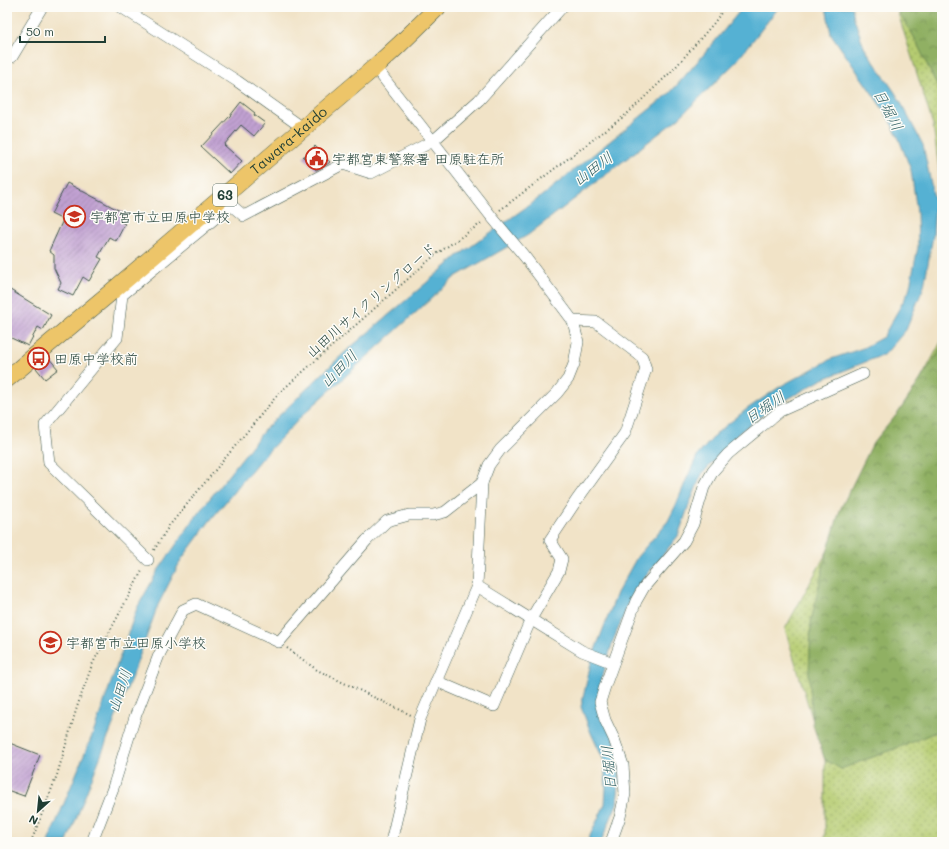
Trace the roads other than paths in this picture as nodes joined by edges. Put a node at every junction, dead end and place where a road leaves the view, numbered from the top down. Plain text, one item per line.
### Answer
1 (42, 7) edge
2 (121, 7) edge
3 (438, 7) edge
4 (562, 7) edge
5 (7, 58) edge
6 (375, 67) junction
7 (303, 128) junction
8 (433, 141) junction
9 (573, 321) junction
10 (11, 370) edge
11 (863, 374) dead end
12 (482, 483) junction
13 (148, 560) road end
14 (477, 586) junction
15 (531, 619) junction
16 (613, 663) junction
17 (436, 682) junction
18 (92, 842) edge
19 (391, 842) edge
20 (611, 842) edge

1 - 5 street
2 - 7 street
3 - 6 main road, Tawara-kaido / 63
4 - 8 street
6 - 7 main road, Tawara-kaido / 63
6 - 8 street
7 - 10 main road, Tawara-kaido / 63
8 - 9 street
8 - 13 street
9 - 12 street
9 - 15 street
11 - 16 street
12 - 14 street
12 - 18 street
14 - 15 street
14 - 17 street
15 - 16 street
15 - 17 street
16 - 20 street
17 - 19 street

